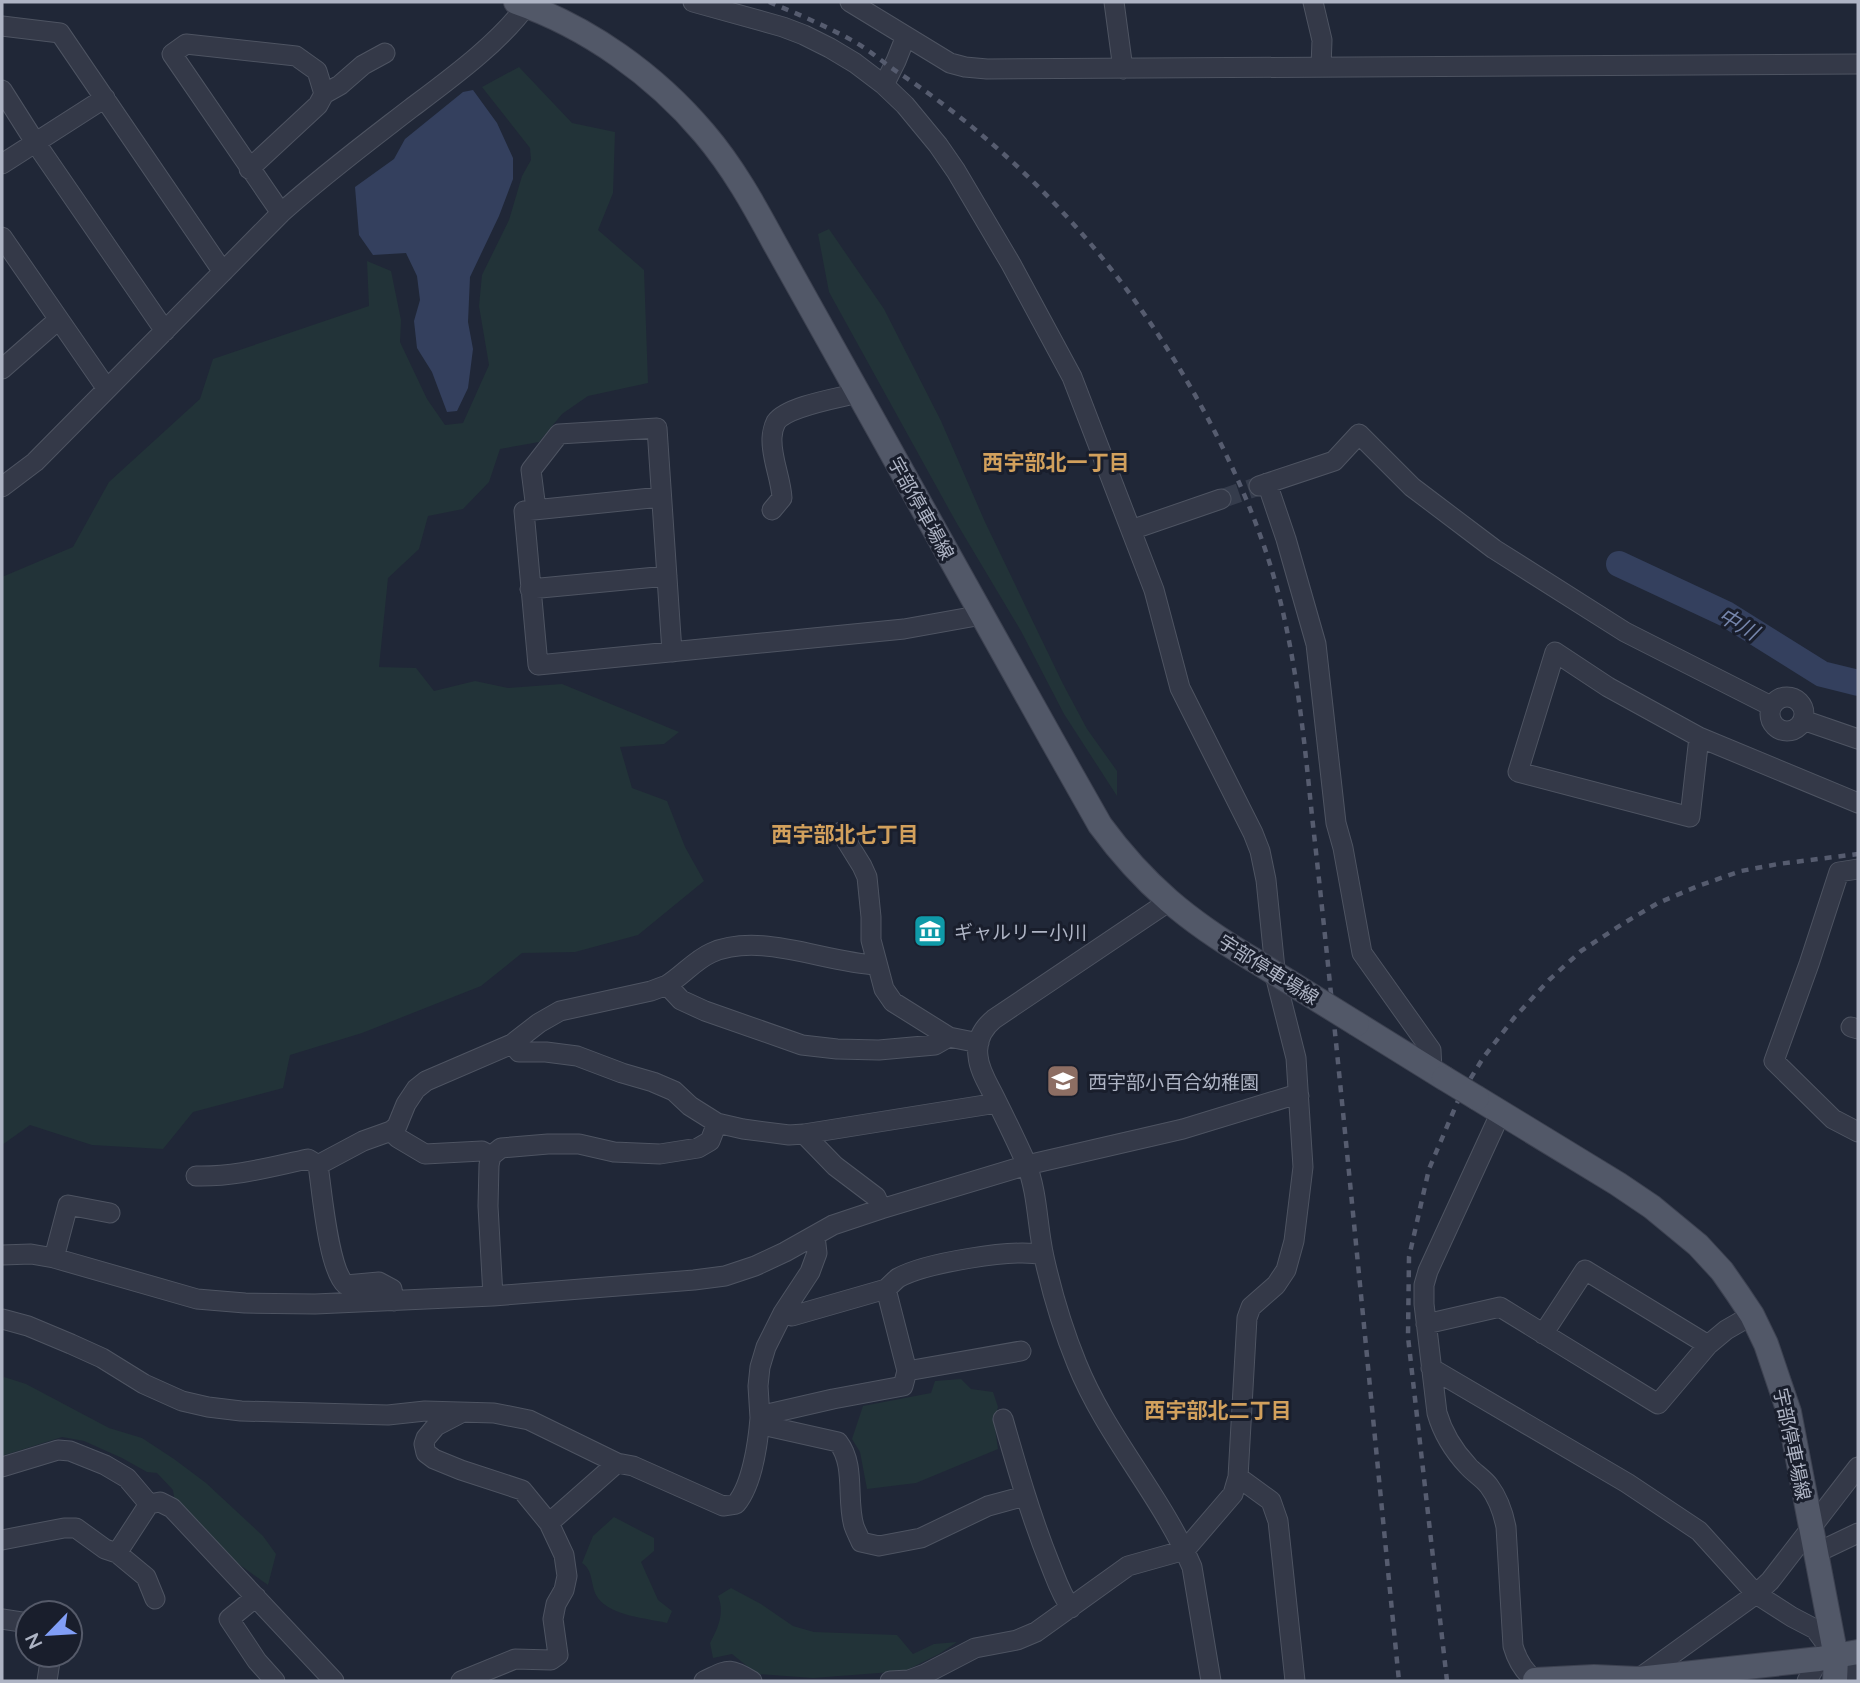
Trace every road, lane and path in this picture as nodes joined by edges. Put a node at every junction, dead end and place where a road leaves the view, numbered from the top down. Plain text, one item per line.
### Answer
1 (694, 2) edge
2 (850, 2) edge
3 (1114, 2) edge
4 (1313, 2) edge
5 (524, 3) edge
6 (2, 26) edge
7 (906, 36) junction
8 (385, 53) dead end
9 (1858, 64) edge
10 (1321, 67) junction
11 (1123, 69) junction
12 (884, 85) junction
13 (2, 90) edge
14 (324, 94) junction
15 (105, 98) junction
16 (35, 142) junction
17 (2, 164) edge
18 (249, 169) junction
19 (281, 213) junction
20 (6, 251) edge
21 (223, 272) junction
22 (58, 320) junction
23 (165, 331) junction
24 (2, 369) edge
25 (107, 389) junction
26 (858, 393) junction
27 (2, 487) edge
28 (661, 497) junction
29 (1221, 499) tunnel mouth
30 (536, 509) junction
31 (772, 510) dead end
32 (1131, 530) junction
33 (667, 576) junction
34 (530, 589) junction
35 (982, 615) junction
36 (672, 652) junction
37 (1699, 737) junction
38 (1858, 739) edge
39 (1858, 803) edge
40 (841, 832) dead end
41 (1858, 870) edge
42 (1168, 902) junction
43 (877, 965) junction
44 (667, 985) junction
45 (949, 1037) junction
46 (979, 1043) junction
47 (512, 1044) junction
48 (1438, 1074) junction
49 (1299, 1096) junction
50 (997, 1102) junction
51 (1501, 1112) junction
52 (717, 1123) junction
53 (391, 1131) junction
54 (1858, 1132) edge
55 (804, 1135) junction
56 (492, 1156) junction
57 (318, 1165) junction
58 (1027, 1165) junction
59 (196, 1176) dead end
60 (881, 1209) junction
61 (110, 1213) dead end
62 (815, 1236) junction
63 (2, 1255) edge
64 (1043, 1255) junction
65 (54, 1258) junction
66 (886, 1289) junction
67 (493, 1296) junction
68 (394, 1301) junction
69 (783, 1313) junction
70 (1752, 1315) junction
71 (2, 1319) edge
72 (1426, 1324) junction
73 (1544, 1334) junction
74 (1708, 1345) junction
75 (1021, 1352) dead end
76 (1432, 1368) junction
77 (907, 1371) junction
78 (463, 1412) junction
79 (760, 1418) junction
80 (1003, 1419) dead end
81 (617, 1463) junction
82 (2, 1467) edge
83 (1858, 1467) edge
84 (1238, 1477) junction
85 (1025, 1496) junction
86 (149, 1504) junction
87 (549, 1523) junction
88 (1858, 1533) edge
89 (2, 1540) edge
90 (1813, 1541) junction
91 (1185, 1550) junction
92 (117, 1553) junction
93 (1756, 1594) junction
94 (256, 1597) junction
95 (155, 1600) dead end
96 (1071, 1608) junction
97 (1837, 1662) edge
98 (1637, 1679) junction
99 (1535, 1680) edge
100 (275, 1681) edge
101 (334, 1681) edge
102 (461, 1681) edge
103 (704, 1681) edge
104 (752, 1681) edge
105 (890, 1681) edge
106 (1211, 1681) edge
107 (1295, 1681) edge
108 (1807, 1681) edge
109 (1858, 1681) edge

1 - 12 street
2 - 7 street
3 - 11 street
4 - 10 street
5 - 19 street
5 - 26 main road, 宇部停車場線
6 - 15 street
7 - 11 street
7 - 12 street
8 - 14 street
9 - 10 street
10 - 11 street
12 - 32 street
13 - 16 street
14 - 18 street
14 - 18 street
15 - 16 street
15 - 21 street
16 - 17 street
16 - 23 street
18 - 19 street
19 - 21 street
20 - 22 street
21 - 23 street
22 - 24 street
22 - 25 street
23 - 25 street
25 - 27 street
26 - 31 street
26 - 35 main road, 宇部停車場線
28 - 30 street
28 - 30 street
28 - 33 street
29 - 32 street
30 - 34 street
32 - 49 street
33 - 34 street
33 - 36 street
34 - 36 street
35 - 36 street
35 - 42 main road, 宇部停車場線
37 - 37 street
37 - 39 street
38 - 48 street
40 - 43 street
41 - 54 street
42 - 46 street
42 - 48 main road, 宇部停車場線, bridge
43 - 44 street
43 - 45 street
44 - 45 street
44 - 47 street
45 - 46 street
46 - 50 street
47 - 52 street
47 - 53 street
48 - 51 main road, 宇部停車場線, bridge
49 - 58 street
49 - 84 street
50 - 55 street
50 - 58 street
51 - 70 main road, 宇部停車場線
51 - 72 street
52 - 55 street
52 - 56 street
53 - 56 street
53 - 57 street
55 - 60 street
56 - 67 street
57 - 59 street
57 - 68 street
58 - 60 street
58 - 64 street
60 - 62 street
61 - 65 street
62 - 67 street
62 - 69 street
63 - 65 street
64 - 66 street
64 - 91 street
65 - 68 street
66 - 69 street
66 - 77 street
67 - 68 street
69 - 79 street
70 - 74 street
70 - 90 main road, 宇部停車場線
71 - 78 street
72 - 73 street
72 - 76 street
73 - 74 street
73 - 74 street
75 - 77 street
76 - 93 street
76 - 99 street
77 - 79 street
78 - 81 street
78 - 87 street
79 - 81 street
79 - 85 street
80 - 85 street
81 - 87 street
82 - 86 street
83 - 90 street
84 - 91 street
84 - 107 street
85 - 96 street
86 - 92 street
86 - 94 street
87 - 102 street
88 - 90 street
89 - 92 street
90 - 93 street
90 - 97 main road, 宇部停車場線
91 - 96 street
91 - 106 street
92 - 95 street
93 - 97 street
93 - 98 street
94 - 100 street
94 - 101 street
96 - 105 street
97 - 98 main road
97 - 108 street
97 - 109 street
98 - 99 main road
103 - 104 street

